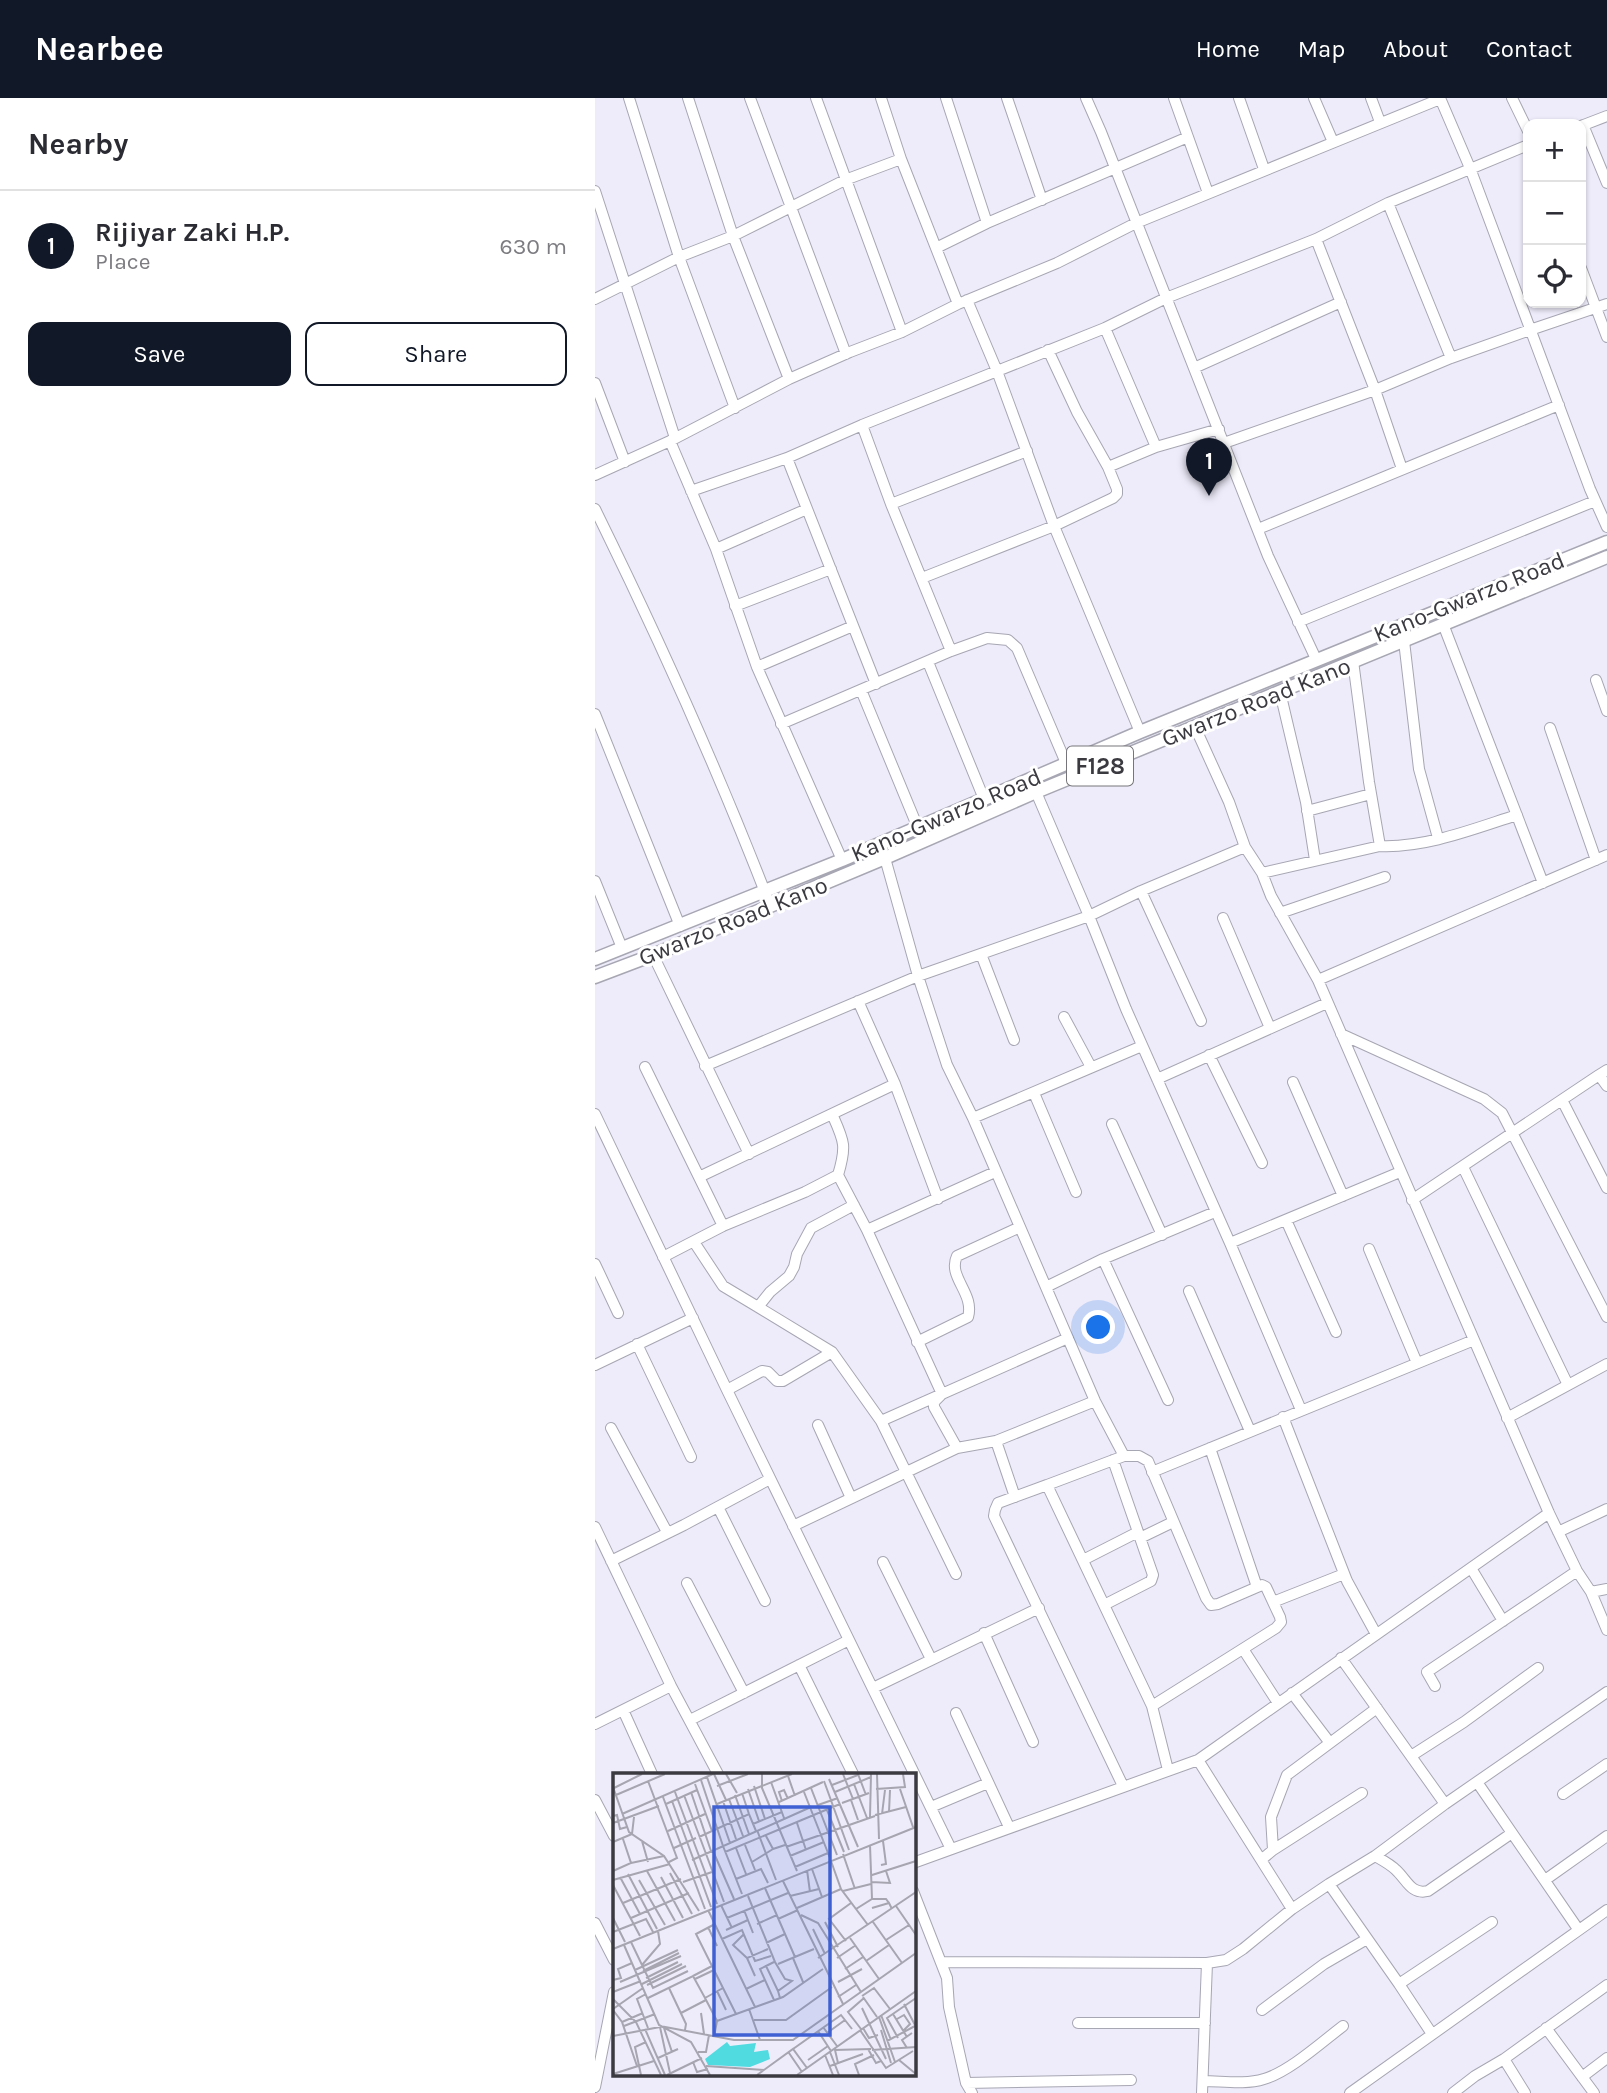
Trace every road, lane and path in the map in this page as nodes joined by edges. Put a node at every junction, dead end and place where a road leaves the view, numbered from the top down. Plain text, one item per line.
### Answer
1 (629, 98) edge
2 (688, 98) edge
3 (750, 98) edge
4 (816, 98) edge
5 (881, 98) edge
6 (946, 98) edge
7 (1007, 98) edge
8 (1086, 98) edge
9 (1174, 98) edge
10 (1239, 98) edge
11 (1314, 98) edge
12 (1371, 98) edge
13 (1440, 98) edge
14 (1512, 98) edge
15 (1607, 116) edge
16 (1523, 121) edge
17 (1380, 122) junction
18 (1586, 124) edge
19 (1586, 134) edge
20 (1188, 137) junction
21 (1333, 142) junction
22 (1523, 147) edge
23 (901, 159) junction
24 (1115, 169) junction
25 (1264, 169) junction
26 (1470, 169) junction
27 (845, 180) junction
28 (1607, 183) edge
29 (595, 191) edge
30 (1207, 193) junction
31 (1042, 200) junction
32 (1388, 203) junction
33 (790, 206) junction
34 (987, 223) junction
35 (1136, 223) junction
36 (733, 236) junction
37 (1316, 239) junction
38 (936, 248) junction
39 (679, 257) junction
40 (1586, 281) edge
41 (625, 285) junction
42 (1166, 298) junction
43 (595, 299) edge
44 (962, 302) junction
45 (1341, 302) junction
46 (1607, 304) edge
47 (1596, 308) junction
48 (1105, 328) junction
49 (1530, 330) junction
50 (902, 332) junction
51 (1607, 337) edge
52 (1048, 350) junction
53 (846, 354) junction
54 (1451, 358) junction
55 (1194, 368) junction
56 (996, 371) junction
57 (789, 379) junction
58 (595, 383) edge
59 (1375, 390) junction
60 (1559, 405) junction
61 (735, 408) junction
62 (862, 425) junction
63 (1219, 429) junction
64 (673, 440) junction
65 (1224, 443) junction
66 (1156, 447) junction
67 (1027, 451) junction
68 (787, 458) junction
69 (625, 462) junction
70 (1108, 467) junction
71 (1402, 469) junction
72 (595, 475) edge
73 (691, 491) junction
74 (1595, 501) junction
75 (891, 504) junction
76 (595, 509) edge
77 (807, 509) junction
78 (1054, 526) junction
79 (1607, 527) edge
80 (1258, 529) junction
81 (1607, 542) edge
82 (716, 549) junction
83 (1607, 557) edge
84 (831, 569) junction
85 (1525, 575) junction
86 (922, 578) junction
87 (1531, 588) junction
88 (735, 606) junction
89 (1298, 622) junction
90 (1443, 624) junction
91 (853, 626) junction
92 (1404, 641) junction
93 (951, 651) junction
94 (1316, 659) junction
95 (929, 662) junction
96 (1353, 662) junction
97 (757, 667) junction
98 (1596, 680) dead end
99 (876, 684) junction
100 (861, 690) junction
101 (1280, 692) junction
102 (1607, 710) edge
103 (595, 714) edge
104 (781, 724) junction
105 (1195, 727) junction
106 (1550, 728) dead end
107 (1140, 732) junction
108 (1066, 763) junction
109 (1036, 792) junction
110 (1371, 794) junction
111 (984, 799) junction
112 (1307, 811) junction
113 (1517, 815) junction
114 (918, 828) junction
115 (1438, 838) junction
116 (1380, 846) junction
117 (1245, 847) junction
118 (1607, 855) edge
119 (885, 859) junction
120 (842, 860) junction
121 (1315, 860) junction
122 (1596, 860) junction
123 (1262, 873) junction
124 (1385, 877) dead end
125 (595, 881) edge
126 (1543, 883) junction
127 (765, 891) junction
128 (1141, 891) junction
129 (771, 905) junction
130 (1280, 913) junction
131 (1089, 916) junction
132 (1223, 918) dead end
133 (680, 926) junction
134 (622, 948) junction
135 (981, 954) junction
136 (653, 955) junction
137 (595, 959) edge
138 (918, 976) junction
139 (595, 977) edge
140 (1318, 980) junction
141 (858, 1001) junction
142 (1327, 1003) junction
143 (1064, 1017) dead end
144 (1201, 1021) dead end
145 (1270, 1028) junction
146 (1341, 1034) junction
147 (1014, 1040) dead end
148 (1142, 1046) junction
149 (1209, 1055) junction
150 (705, 1066) junction
151 (645, 1067) dead end
152 (1091, 1068) junction
153 (1603, 1073) edge
154 (1157, 1079) junction
155 (1293, 1082) dead end
156 (895, 1084) junction
157 (1607, 1086) edge
158 (1034, 1093) junction
159 (1562, 1100) junction
160 (832, 1114) junction
161 (596, 1118) edge
162 (972, 1118) junction
163 (1112, 1124) dead end
164 (1513, 1133) junction
165 (748, 1154) junction
166 (1262, 1163) dead end
167 (1463, 1167) junction
168 (995, 1172) junction
169 (1400, 1172) junction
170 (838, 1175) junction
171 (699, 1177) junction
172 (1607, 1188) edge
173 (1076, 1192) dead end
174 (1343, 1196) junction
175 (938, 1199) junction
176 (1412, 1200) junction
177 (854, 1205) junction
178 (1215, 1212) junction
179 (1286, 1220) junction
180 (723, 1226) junction
181 (1020, 1227) junction
182 (867, 1230) junction
183 (1162, 1235) junction
184 (694, 1242) junction
185 (1230, 1243) junction
186 (1369, 1249) dead end
187 (663, 1257) junction
188 (1103, 1259) junction
189 (595, 1264) edge
190 (1046, 1287) junction
191 (1189, 1292) dead end
192 (758, 1307) junction
193 (618, 1313) dead end
194 (1607, 1317) edge
195 (693, 1318) junction
196 (1336, 1332) dead end
197 (1069, 1338) junction
198 (1473, 1340) junction
199 (917, 1342) junction
200 (637, 1344) junction
201 (832, 1352) junction
202 (1417, 1363) junction
203 (1607, 1364) edge
204 (595, 1365) edge
205 (1568, 1385) junction
206 (727, 1390) junction
207 (942, 1394) junction
208 (1168, 1400) dead end
209 (1095, 1401) junction
210 (1301, 1410) junction
211 (1283, 1417) junction
212 (1507, 1418) junction
213 (881, 1422) junction
214 (818, 1425) dead end
215 (611, 1428) dead end
216 (1250, 1431) junction
217 (996, 1441) junction
218 (957, 1448) junction
219 (1210, 1448) junction
220 (1124, 1456) junction
221 (691, 1457) dead end
222 (1112, 1460) junction
223 (906, 1472) junction
224 (1152, 1472) junction
225 (770, 1479) junction
226 (1047, 1485) junction
227 (1015, 1497) junction
228 (851, 1499) junction
229 (718, 1507) junction
230 (1607, 1509) edge
231 (1549, 1513) junction
232 (1173, 1522) junction
233 (793, 1526) junction
234 (595, 1527) edge
235 (667, 1532) junction
236 (1559, 1532) junction
237 (1139, 1535) junction
238 (1083, 1560) junction
239 (611, 1561) junction
240 (883, 1562) dead end
241 (1471, 1568) junction
242 (1577, 1571) junction
243 (956, 1574) dead end
244 (1344, 1574) junction
245 (687, 1583) dead end
246 (1257, 1587) junction
247 (1607, 1589) edge
248 (1591, 1592) junction
249 (765, 1601) dead end
250 (1273, 1602) junction
251 (1104, 1605) junction
252 (1039, 1608) junction
253 (1503, 1621) junction
254 (1607, 1630) edge
255 (984, 1633) junction
256 (1376, 1634) junction
257 (849, 1640) junction
258 (1243, 1649) junction
259 (1341, 1658) junction
260 (931, 1659) junction
261 (799, 1665) junction
262 (1538, 1668) dead end
263 (670, 1686) junction
264 (1435, 1686) dead end
265 (873, 1688) junction
266 (1607, 1692) edge
267 (744, 1693) junction
268 (1292, 1693) junction
269 (1278, 1703) junction
270 (1152, 1706) junction
271 (1377, 1708) junction
272 (623, 1710) junction
273 (956, 1713) dead end
274 (689, 1720) junction
275 (595, 1724) edge
276 (1033, 1742) dead end
277 (1330, 1743) junction
278 (1411, 1756) junction
279 (1198, 1760) junction
280 (1607, 1764) edge
281 (1168, 1770) junction
282 (652, 1773) edge
283 (717, 1773) edge
284 (853, 1773) edge
285 (914, 1773) edge
286 (915, 1774) edge
287 (1477, 1782) junction
288 (988, 1783) junction
289 (1123, 1786) junction
290 (1362, 1793) dead end
291 (1563, 1794) dead end
292 (595, 1800) edge
293 (1445, 1804) junction
294 (931, 1807) junction
295 (1009, 1827) junction
296 (1512, 1833) junction
297 (613, 1834) edge
298 (1607, 1836) edge
299 (951, 1849) junction
300 (1273, 1850) junction
301 (1375, 1856) junction
302 (1261, 1860) junction
303 (915, 1862) edge
304 (1545, 1880) junction
305 (1329, 1884) junction
306 (915, 1896) edge
307 (1292, 1909) junction
308 (1607, 1910) edge
309 (1492, 1922) dead end
310 (595, 1923) edge
311 (1578, 1929) junction
312 (1367, 1939) junction
313 (613, 1957) edge
314 (941, 1962) junction
315 (1207, 1963) junction
316 (1399, 1984) junction
317 (1607, 1985) edge
318 (613, 1997) edge
319 (1262, 2010) dead end
320 (1079, 2023) dead end
321 (1205, 2023) junction
322 (1343, 2026) dead end
323 (1546, 2028) junction
324 (1432, 2034) junction
325 (1607, 2058) edge
326 (1504, 2059) junction
327 (1582, 2077) junction
328 (1131, 2080) dead end
329 (1203, 2081) junction
330 (966, 2083) junction
331 (595, 2087) edge
332 (972, 2093) edge
333 (1202, 2093) edge
334 (1350, 2093) edge
335 (1453, 2093) edge
336 (1525, 2093) edge
337 (1594, 2093) edge

1 - 39 street
2 - 36 street
3 - 33 street
4 - 27 street
5 - 23 street
6 - 34 street
7 - 31 street
8 - 24 street
9 - 20 street
10 - 25 street
11 - 21 street
12 - 17 street
13 - 17 street
13 - 26 street
14 - 16 street
15 - 18 street
17 - 21 street
19 - 28 street
20 - 24 street
20 - 30 street
21 - 25 street
22 - 26 street
23 - 27 street
23 - 38 street
24 - 31 street
24 - 35 street
25 - 30 street
26 - 32 street
26 - 49 street
27 - 33 street
27 - 50 street
29 - 41 street
30 - 35 street
31 - 34 street
32 - 37 street
32 - 54 street
33 - 36 street
33 - 53 street
34 - 38 street
35 - 42 street
35 - 44 street
36 - 39 street
36 - 57 street
37 - 42 street
37 - 45 street
38 - 44 street
39 - 41 street
39 - 61 street
40 - 47 street
41 - 43 street
41 - 64 street
42 - 48 street
42 - 55 street
44 - 50 street
44 - 56 street
45 - 55 street
45 - 59 street
46 - 47 street
47 - 49 street
47 - 51 street
48 - 52 street
48 - 66 street
49 - 54 street
49 - 60 street
50 - 53 street
52 - 56 street
52 - 70 street
53 - 57 street
54 - 59 street
55 - 63 street
56 - 62 street
56 - 67 street
57 - 61 street
58 - 69 street
59 - 65 street
59 - 71 street
60 - 71 street
60 - 74 street
61 - 64 street
62 - 68 street
62 - 75 street
63 - 65 street
63 - 66 street
64 - 69 street
64 - 73 street
65 - 80 street
66 - 70 street
67 - 75 street
67 - 78 street
68 - 73 street
68 - 77 street
69 - 72 street
70 - 78 street
71 - 80 street
73 - 82 street
74 - 79 street
74 - 89 street
75 - 86 street
76 - 127 street
77 - 82 street
77 - 84 street
78 - 86 street
78 - 107 street
80 - 89 street
81 - 85 main road, Kano-Gwarzo Road / F128
82 - 88 street
83 - 87 main road, Gwarzo Road Kano / F128
84 - 88 street
84 - 91 street
85 - 87 main road
85 - 94 main road, Kano-Gwarzo Road / F128
86 - 93 street
87 - 90 main road, Gwarzo Road Kano / F128
88 - 97 street
89 - 94 street
90 - 92 main road, Gwarzo Road Kano / F128
90 - 113 street
91 - 97 street
91 - 99 street
92 - 96 main road, Gwarzo Road Kano / F128
92 - 115 street
93 - 95 street
93 - 108 street
94 - 107 main road, Kano-Gwarzo Road / F128
95 - 99 street
95 - 111 street
96 - 101 main road, Gwarzo Road Kano / F128
96 - 110 street
97 - 104 street
98 - 102 street
99 - 100 street
100 - 104 street
100 - 114 street
101 - 105 main road, Gwarzo Road Kano / F128
101 - 112 street
103 - 133 street
104 - 120 street
105 - 109 main road, Gwarzo Road Kano / F128
105 - 117 street
106 - 122 street
107 - 108 main road, Kano-Gwarzo Road / F128
108 - 111 main road, Kano-Gwarzo Road / F128
109 - 119 main road, Gwarzo Road Kano / F128
109 - 131 street
110 - 112 street
110 - 116 street
111 - 114 main road, Kano-Gwarzo Road / F128
112 - 121 street
113 - 115 street
113 - 126 street
114 - 120 main road, Kano-Gwarzo Road / F128
115 - 116 street
116 - 121 street
117 - 123 street
117 - 128 street
118 - 122 street
119 - 129 main road, Gwarzo Road Kano / F128
119 - 138 street
120 - 127 main road, Kano-Gwarzo Road / F128
121 - 123 street
122 - 126 street
123 - 130 street
124 - 130 street
125 - 134 street
126 - 140 street
127 - 129 street
127 - 133 main road, Kano-Gwarzo Road / F128
128 - 131 street
128 - 144 street
129 - 136 main road, Gwarzo Road Kano / F128
130 - 140 street
131 - 135 street
131 - 148 street
132 - 145 street
133 - 134 main road, Kano-Gwarzo Road / F128
134 - 137 main road, Kano-Gwarzo Road / F128
135 - 138 street
135 - 147 street
136 - 139 main road, Gwarzo Road Kano / F128
136 - 150 street
138 - 141 street
138 - 162 street
140 - 142 street
141 - 150 street
141 - 156 street
142 - 145 street
142 - 146 street
143 - 152 street
145 - 149 street
146 - 164 street
146 - 169 street
148 - 152 street
148 - 154 street
149 - 154 street
149 - 166 street
150 - 165 street
151 - 171 street
152 - 158 street
153 - 157 street
153 - 159 street
154 - 178 street
155 - 174 street
156 - 160 street
156 - 175 street
158 - 162 street
158 - 173 street
159 - 164 street
159 - 172 street
160 - 165 street
160 - 170 street
161 - 187 street
162 - 168 street
163 - 183 street
164 - 167 street
164 - 194 street
165 - 171 street
167 - 176 street
167 - 205 street
168 - 175 street
168 - 181 street
169 - 174 street
169 - 176 street
170 - 177 street
170 - 180 street
171 - 180 street
174 - 179 street
175 - 182 street
176 - 198 street
177 - 182 street
177 - 192 street
178 - 183 street
178 - 185 street
179 - 185 street
179 - 196 street
180 - 184 street
181 - 190 street
181 - 199 street
182 - 199 street
183 - 188 street
184 - 187 street
184 - 192 street
185 - 210 street
186 - 202 street
187 - 195 street
188 - 190 street
188 - 208 street
189 - 193 street
190 - 197 street
191 - 216 street
192 - 201 street
195 - 200 street
195 - 206 street
197 - 207 street
197 - 209 street
198 - 202 street
198 - 212 street
199 - 207 street
200 - 204 street
200 - 221 street
201 - 206 street
201 - 213 street
202 - 210 street
203 - 205 street
205 - 212 street
206 - 225 street
207 - 213 street
207 - 218 street
209 - 217 street
209 - 220 street
210 - 211 street
211 - 216 street
211 - 244 street
212 - 231 street
213 - 223 street
214 - 228 street
215 - 235 street
216 - 219 street
217 - 218 street
217 - 227 street
218 - 223 street
219 - 224 street
219 - 246 street
220 - 222 street
220 - 224 street
222 - 226 street
222 - 237 street
223 - 228 street
223 - 243 street
224 - 232 street
225 - 229 street
225 - 233 street
226 - 227 street
226 - 238 street
227 - 252 street
228 - 233 street
229 - 235 street
229 - 249 street
230 - 236 street
231 - 236 street
231 - 241 street
232 - 237 street
232 - 246 street
233 - 257 street
234 - 239 street
235 - 239 street
236 - 242 street
237 - 238 street
237 - 251 street
238 - 251 street
239 - 263 street
240 - 260 street
241 - 253 street
241 - 256 street
242 - 248 street
242 - 253 street
244 - 250 street
244 - 256 street
245 - 267 street
246 - 250 street
247 - 248 street
248 - 254 street
250 - 258 street
251 - 270 street
252 - 255 street
252 - 289 street
253 - 264 street
255 - 260 street
255 - 276 street
256 - 259 street
257 - 261 street
257 - 265 street
258 - 269 street
258 - 270 street
259 - 268 street
259 - 271 street
260 - 265 street
261 - 267 street
261 - 284 street
262 - 278 street
263 - 272 street
263 - 274 street
265 - 285 street
266 - 287 street
267 - 274 street
268 - 269 street
268 - 277 street
269 - 279 street
270 - 281 street
271 - 277 street
271 - 278 street
272 - 275 street
272 - 282 street
273 - 288 street
274 - 283 street
277 - 300 street
278 - 293 street
279 - 281 street
279 - 302 street
280 - 291 street
281 - 289 street
286 - 294 street
287 - 293 street
287 - 296 street
288 - 294 street
288 - 295 street
289 - 295 street
290 - 300 street
292 - 297 street
293 - 301 street
294 - 299 street
295 - 299 street
296 - 301 street
296 - 304 street
298 - 304 street
299 - 303 street
300 - 302 street
301 - 305 street
302 - 307 street
304 - 311 street
305 - 307 street
305 - 312 street
306 - 314 street
307 - 315 street
308 - 311 street
309 - 316 street
310 - 313 street
311 - 324 street
312 - 316 street
312 - 319 street
314 - 315 street
314 - 330 street
315 - 321 street
316 - 324 street
317 - 323 street
318 - 331 street
320 - 321 street
321 - 329 street
322 - 329 street
323 - 326 street
323 - 327 street
324 - 334 street
325 - 327 street
326 - 335 street
326 - 336 street
327 - 337 street
328 - 330 street
329 - 333 street
330 - 332 street

